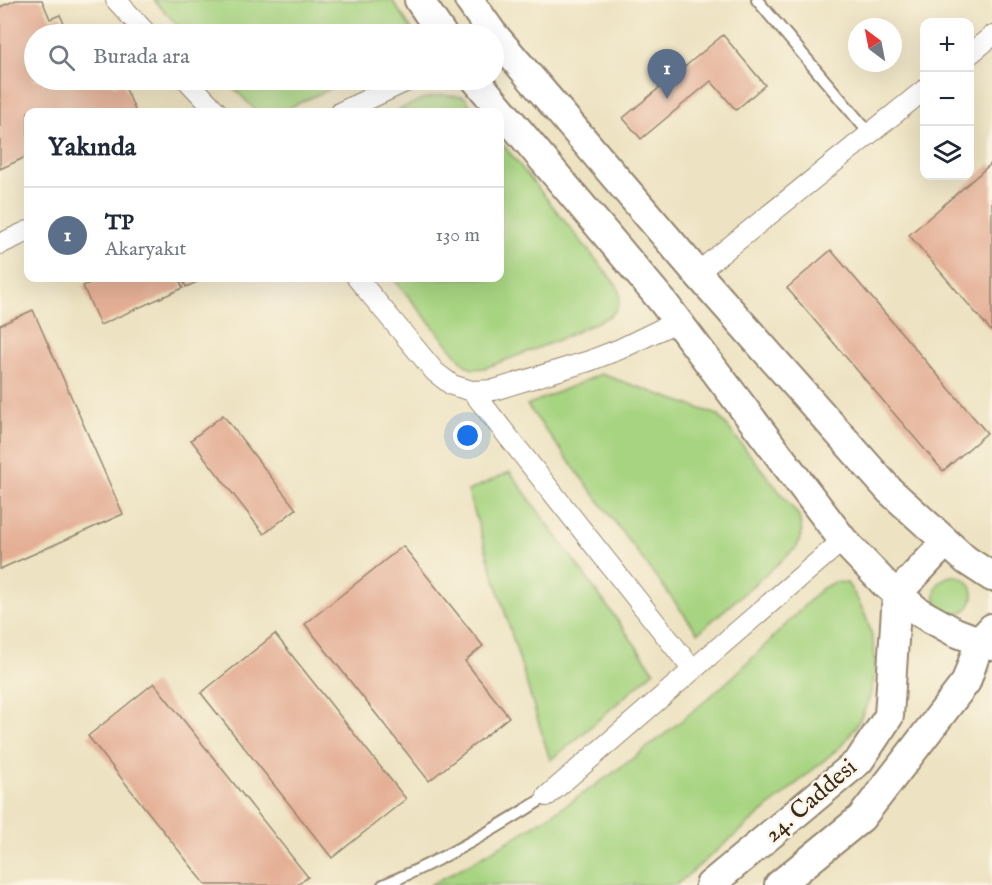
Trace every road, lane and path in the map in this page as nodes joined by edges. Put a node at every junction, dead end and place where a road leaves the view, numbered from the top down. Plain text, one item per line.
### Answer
1 (116, 0) edge
2 (419, 0) edge
3 (469, 0) edge
4 (757, 0) edge
5 (138, 24) edge
6 (435, 24) edge
7 (485, 24) edge
8 (992, 36) edge
9 (504, 48) edge
10 (974, 50) edge
11 (197, 90) edge
12 (388, 90) edge
13 (484, 90) edge
14 (920, 93) edge
15 (213, 108) edge
16 (350, 108) edge
17 (499, 108) edge
18 (504, 113) edge
19 (870, 134) junction
20 (24, 233) edge
21 (0, 244) edge
22 (697, 273) junction
23 (360, 282) edge
24 (678, 321) junction
25 (472, 391) junction
26 (843, 540) junction
27 (956, 551) junction
28 (992, 577) edge
29 (897, 594) junction
30 (980, 637) edge
31 (693, 670) junction
32 (547, 796) joint
33 (383, 885) edge
34 (710, 885) edge
35 (779, 885) edge

1 - 5 street
2 - 6 street
3 - 7 street
4 - 19 lane
8 - 10 street
9 - 22 street
11 - 15 street
12 - 16 street
13 - 17 street
14 - 19 street
18 - 24 street
19 - 22 street
20 - 21 street
22 - 27 street
23 - 25 street
24 - 25 street
24 - 26 street
25 - 31 street
26 - 29 street
26 - 31 street
27 - 28 street
27 - 29 street
29 - 30 street
29 - 34 street, 24. Caddesi
30 - 35 street, 24. Caddesi
31 - 32 street
32 - 33 lane

